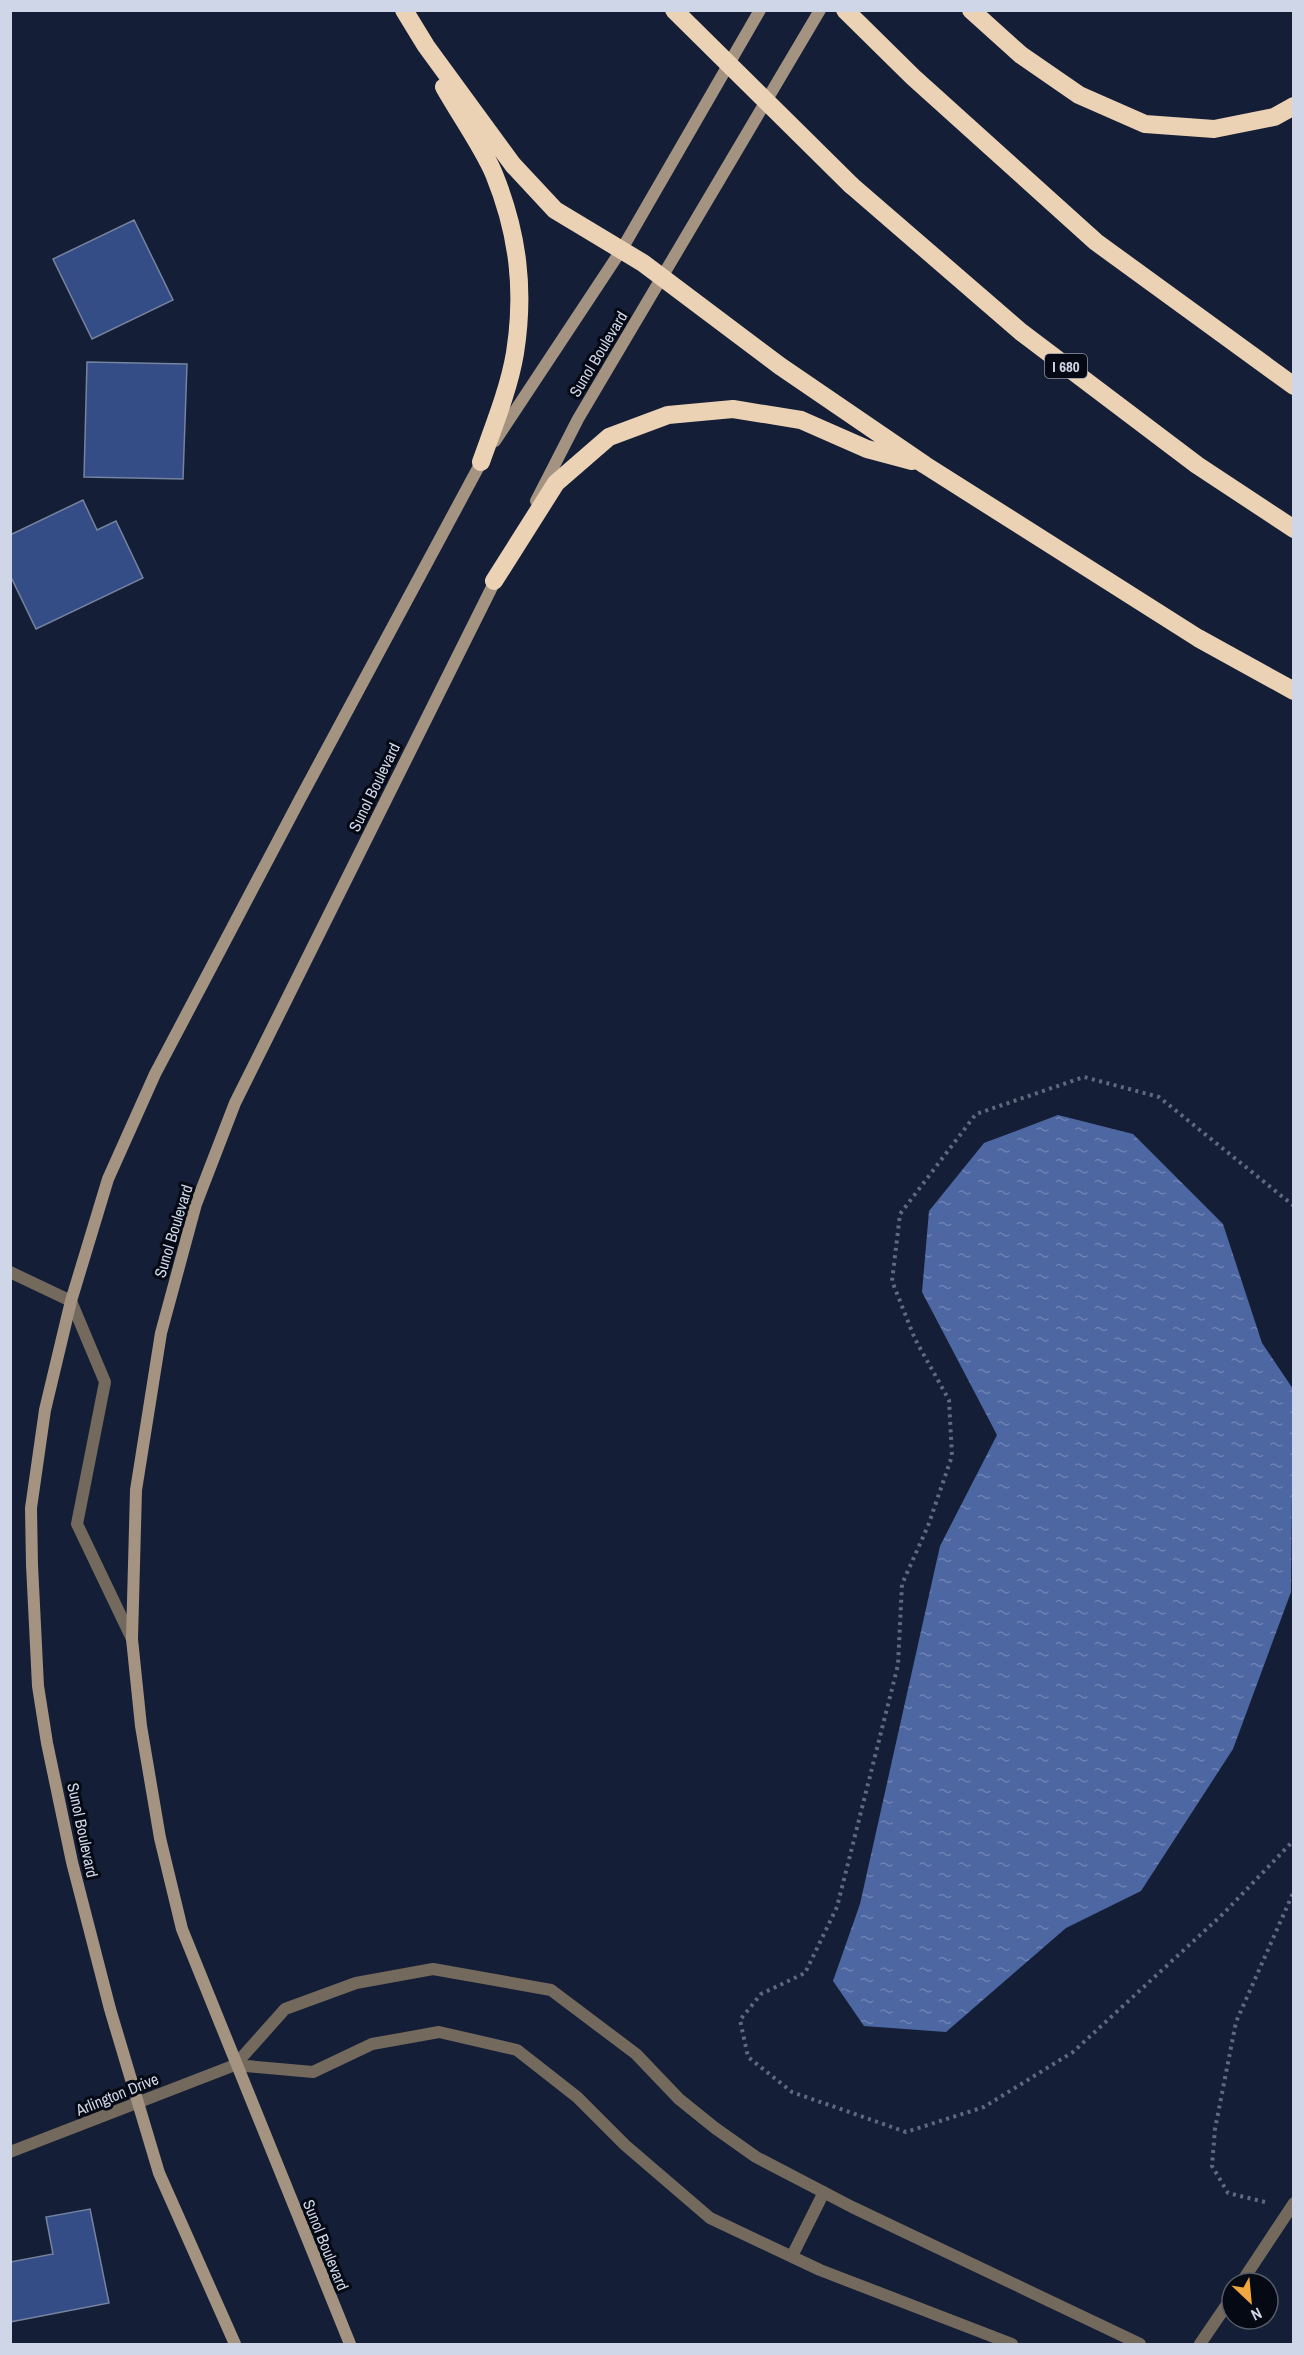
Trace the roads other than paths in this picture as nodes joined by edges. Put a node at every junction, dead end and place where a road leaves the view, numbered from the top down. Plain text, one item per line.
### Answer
1 (399, 10) edge
2 (404, 10) edge
3 (674, 10) edge
4 (760, 10) edge
5 (820, 10) edge
6 (845, 10) edge
7 (971, 10) edge
8 (1293, 106) edge
9 (622, 249) junction
10 (663, 277) junction
11 (1293, 386) edge
12 (481, 462) junction
13 (925, 465) junction
14 (1293, 529) edge
15 (494, 581) junction
16 (1293, 691) edge
17 (10, 1272) edge
18 (71, 1300) junction
19 (132, 1639) junction
20 (235, 2065) junction
21 (138, 2103) junction
22 (10, 2152) edge
23 (824, 2192) junction
24 (1292, 2205) edge
25 (792, 2256) junction
26 (1249, 2271) edge
27 (1220, 2315) edge
28 (235, 2344) edge
29 (350, 2344) edge
30 (1012, 2344) edge
31 (1140, 2344) edge
32 (1200, 2344) edge

1 - 12 highway
2 - 9 highway
3 - 14 highway, I 680, bridge
4 - 9 main road, Sunol Boulevard
5 - 10 main road, Sunol Boulevard
6 - 11 highway
7 - 8 highway
9 - 10 highway
9 - 12 main road, Sunol Boulevard
10 - 13 highway
10 - 15 main road, Sunol Boulevard
12 - 18 main road, Sunol Boulevard
13 - 15 highway
13 - 16 highway
15 - 19 main road, Sunol Boulevard
17 - 18 street
18 - 19 street, Sunol Boulevard
18 - 21 main road, Sunol Boulevard
19 - 20 main road, Sunol Boulevard
20 - 21 street, Arlington Drive
20 - 23 street
20 - 25 street
20 - 29 main road, Sunol Boulevard
21 - 22 street, Arlington Drive
21 - 28 main road, Sunol Boulevard
23 - 25 street
23 - 31 street
24 - 26 street
25 - 30 street
27 - 32 street

